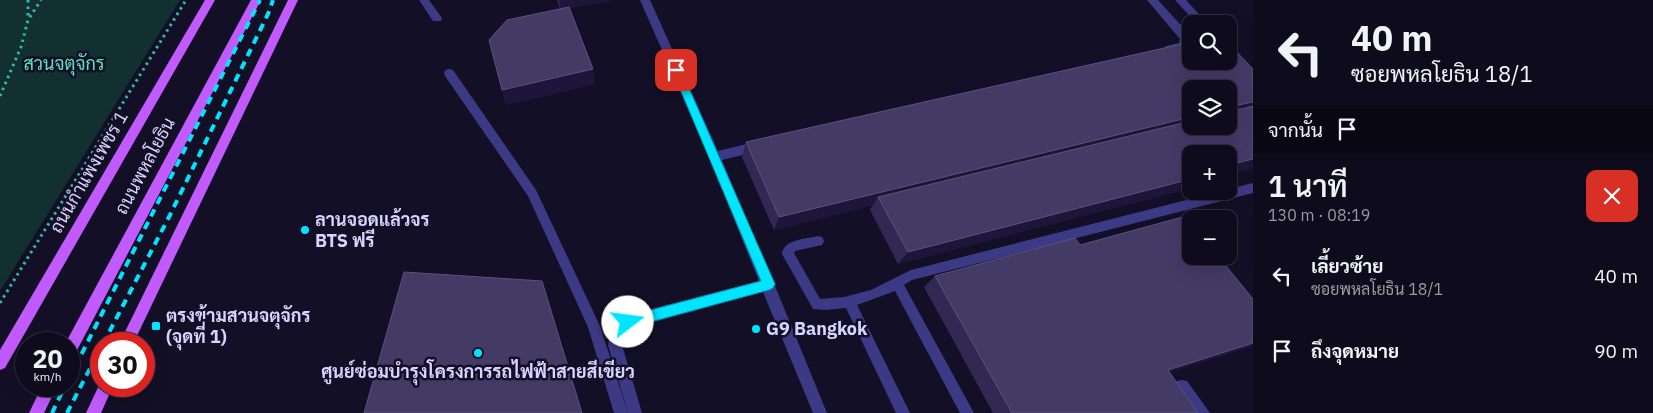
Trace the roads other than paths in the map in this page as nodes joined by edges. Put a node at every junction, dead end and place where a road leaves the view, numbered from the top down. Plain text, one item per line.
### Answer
1 (210, 0) edge
2 (256, 0) edge
3 (293, 0) edge
4 (424, 0) edge
5 (645, 0) edge
6 (1152, 0) edge
7 (1180, 0) edge
8 (1194, 15) edge
9 (437, 18) dead end
10 (1154, 53) edge
11 (449, 73) dead end
12 (767, 144) edge
13 (716, 157) junction
14 (1253, 188) edge
15 (818, 241) dead end
16 (896, 283) junction
17 (769, 284) junction
18 (849, 301) junction
19 (79, 332) edge
20 (132, 332) edge
21 (0, 363) edge
22 (1182, 386) edge
23 (44, 397) edge
24 (101, 397) edge
25 (36, 413) edge
26 (93, 413) edge
27 (621, 413) edge
28 (635, 413) edge
29 (820, 413) edge
30 (903, 413) edge
31 (967, 413) edge
32 (1203, 413) edge

1 - 21 main road, ถนนกำแพงเพชร 1
2 - 19 main road, ถนนพหลโยธิน
3 - 20 main road
4 - 9 street
5 - 13 street
6 - 10 street
7 - 8 street
11 - 27 lane
12 - 13 street
13 - 17 street
14 - 16 lane
15 - 18 lane
16 - 18 lane
16 - 31 lane
17 - 28 street
17 - 29 street
18 - 30 lane
22 - 32 lane
23 - 25 main road
24 - 26 main road

